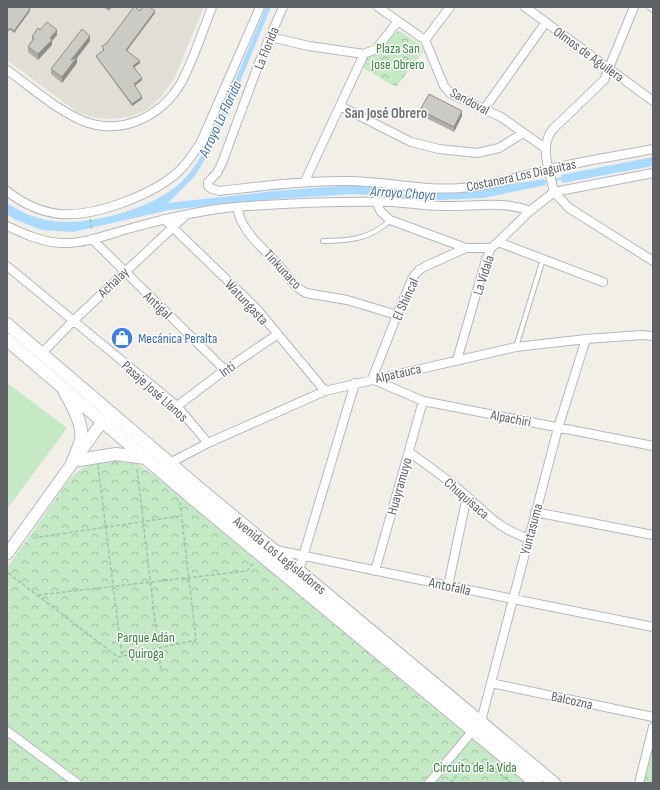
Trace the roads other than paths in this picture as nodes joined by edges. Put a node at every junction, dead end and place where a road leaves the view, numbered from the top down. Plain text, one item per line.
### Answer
1 (212, 7) edge
2 (260, 7) edge
3 (283, 7) edge
4 (378, 7) edge
5 (450, 7) edge
6 (525, 7) edge
7 (634, 7) edge
8 (398, 21) junction
9 (546, 22) junction
10 (270, 37) junction
11 (425, 40) junction
12 (364, 54) junction
13 (609, 69) junction
14 (7, 70) edge
15 (653, 101) edge
16 (340, 106) junction
17 (485, 108) junction
18 (523, 133) junction
19 (545, 148) junction
20 (653, 149) edge
21 (550, 173) junction
22 (653, 173) edge
23 (305, 181) junction
24 (553, 189) junction
25 (7, 191) edge
26 (220, 191) joint
27 (376, 202) junction
28 (237, 207) junction
29 (530, 211) junction
30 (187, 214) junction
31 (164, 219) junction
32 (390, 220) junction
33 (7, 226) edge
34 (172, 227) junction
35 (92, 235) junction
36 (323, 241) dead end
37 (498, 242) junction
38 (466, 248) junction
39 (491, 248) junction
40 (543, 259) junction
41 (653, 261) edge
42 (7, 266) edge
43 (124, 272) junction
44 (602, 282) dead end
45 (397, 315) junction
46 (73, 321) junction
47 (7, 324) edge
48 (278, 334) junction
49 (653, 336) edge
50 (586, 339) junction
51 (7, 340) edge
52 (516, 347) junction
53 (42, 353) junction
54 (457, 360) junction
55 (225, 370) junction
56 (372, 379) junction
57 (355, 384) junction
58 (62, 385) junction
59 (324, 391) junction
60 (424, 401) junction
61 (177, 406) junction
62 (107, 416) junction
63 (558, 428) junction
64 (208, 443) junction
65 (653, 446) edge
66 (409, 452) junction
67 (146, 458) junction
68 (73, 461) junction
69 (165, 466) junction
70 (467, 496) junction
71 (536, 512) junction
72 (653, 535) edge
73 (529, 538) junction
74 (247, 544) junction
75 (273, 549) junction
76 (7, 554) edge
77 (304, 556) junction
78 (299, 570) junction
79 (375, 570) junction
80 (448, 586) junction
81 (513, 600) junction
82 (653, 627) edge
83 (491, 683) junction
84 (653, 717) edge
85 (481, 721) junction
86 (653, 727) edge
87 (7, 731) edge
88 (473, 731) junction
89 (77, 783) edge
90 (429, 783) edge
91 (536, 783) edge
92 (554, 783) edge
93 (639, 783) edge

1 - 14 street
2 - 25 street
3 - 10 street, La Florida
4 - 8 street
5 - 11 street
6 - 9 street, Olmos de Aguilera
7 - 13 street
8 - 11 street
8 - 12 street
9 - 13 street, Olmos de Aguilera
9 - 17 street
10 - 12 street
10 - 26 street, La Florida
11 - 17 street, Sandoval
12 - 16 street
13 - 15 street, Olmos de Aguilera
13 - 19 street
16 - 18 street
16 - 23 street
17 - 18 street, Sandoval
18 - 19 street, Sandoval
19 - 21 street
20 - 21 street, Costanera Los Diaguitas
21 - 23 street, Costanera Los Diaguitas
21 - 24 street
22 - 24 street
23 - 26 street, Costanera Los Diaguitas
24 - 29 street, La Vidala
24 - 41 street
27 - 28 street
27 - 29 street
27 - 32 street
28 - 30 street
28 - 45 street, Tinkunaco
29 - 37 street, La Vidala
30 - 31 street
30 - 34 street, Achalay
31 - 34 street, Watungasta
31 - 35 street
32 - 36 lane
32 - 38 street
33 - 35 street
34 - 43 street, Achalay
34 - 48 street, Watungasta
35 - 43 street, Antigal
37 - 39 street, La Vidala
37 - 40 street
38 - 39 street, El Shincal
38 - 45 street, El Shincal
39 - 54 street, La Vidala
40 - 44 street
40 - 52 lane
42 - 46 street, Pasaje José Llanos
43 - 46 street, Achalay
43 - 55 street, Antigal
45 - 56 street, El Shincal
46 - 53 street, Achalay
46 - 61 street, Pasaje José Llanos
47 - 53 main road, Avenida Los Legisladores
48 - 55 street, Inti
48 - 59 street, Watungasta
49 - 50 street, Alpatauca
50 - 52 street, Alpatauca
50 - 63 street, Yuntasuma
51 - 58 main road, Avenida Los Legisladores
52 - 54 street, Alpatauca
53 - 62 main road, Avenida Los Legisladores
54 - 56 street, Alpatauca
55 - 61 street, Inti
56 - 57 street, Alpatauca
56 - 60 street, Alpachiri
57 - 59 street, Alpatauca
57 - 77 street
58 - 62 main road, Avenida Los Legisladores
58 - 68 main road
59 - 64 street, Alpatauca
60 - 63 street, Alpachiri
60 - 66 street, Huayramuyo
61 - 64 street, Pasaje José Llanos
62 - 67 main road, Avenida Los Legisladores
62 - 68 street
62 - 69 main road, Avenida Los Legisladores
63 - 65 street, Alpachiri
63 - 71 street, Yuntasuma
64 - 69 street, Alpatauca
66 - 70 street, Chuquisaca
66 - 79 street, Huayramuyo
67 - 68 main road
67 - 69 main road, Avenida Los Legisladores
68 - 76 street
69 - 74 main road, Avenida Los Legisladores
69 - 75 main road, Avenida Los Legisladores
70 - 73 street, Chuquisaca
70 - 80 street
71 - 72 street
71 - 73 street, Yuntasuma
73 - 81 street, Yuntasuma
74 - 75 street, Antofalla
74 - 88 main road, Avenida Los Legisladores
75 - 77 street, Antofalla
75 - 78 main road, Avenida Los Legisladores
77 - 78 street
77 - 79 street, Antofalla
78 - 85 main road, Avenida Los Legisladores
79 - 80 street, Antofalla
80 - 81 street, Antofalla
81 - 82 street, Antofalla
81 - 83 street, Yuntasuma
83 - 84 street, Balcozna
83 - 85 street, Yuntasuma
85 - 88 street
85 - 92 main road, Avenida Los Legisladores
86 - 93 street
87 - 89 street
88 - 90 street
88 - 91 main road, Avenida Los Legisladores

